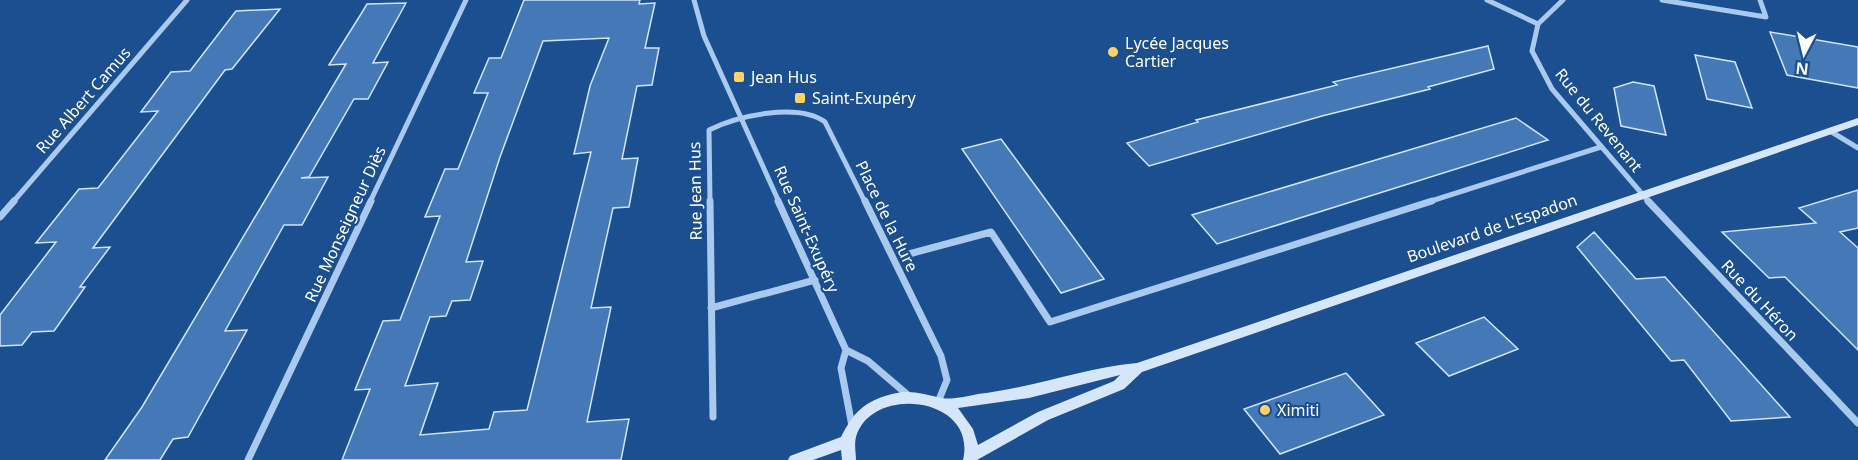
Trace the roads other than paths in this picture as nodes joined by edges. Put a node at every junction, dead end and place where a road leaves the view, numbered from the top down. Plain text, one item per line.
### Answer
1 (187, 0) edge
2 (466, 0) edge
3 (694, 0) edge
4 (1487, 0) edge
5 (1563, 0) edge
6 (1662, 0) edge
7 (1760, 0) edge
8 (1538, 24) junction
9 (742, 120) junction
10 (1858, 121) edge
11 (1830, 130) junction
12 (1601, 147) junction
13 (1858, 148) edge
14 (1643, 195) junction
15 (0, 217) edge
16 (909, 254) dead end
17 (815, 280) junction
18 (711, 308) junction
19 (846, 350) junction
20 (1137, 368) junction
21 (909, 396) junction
22 (940, 403) junction
23 (712, 417) dead end
24 (1858, 423) edge
25 (850, 434) junction
26 (970, 458) edge
27 (248, 460) edge
28 (795, 460) edge
29 (849, 460) edge

1 - 15 street, Rue Albert Camus
2 - 27 street, Rue Monseigneur Diès
3 - 9 street
4 - 8 street
5 - 8 street
6 - 7 street
8 - 12 street, Rue du Revenant
9 - 17 street, Rue Saint-Exupéry
9 - 18 street, Rue Jean Hus
9 - 22 street, Place de la Hure
10 - 11 street, Boulevard de L'Espadon
11 - 13 street
11 - 14 street, Boulevard de L'Espadon
12 - 14 street, Rue du Revenant
12 - 16 street
14 - 20 street, Boulevard de L'Espadon
14 - 24 street, Rue du Héron
17 - 18 street
17 - 19 street, Rue Saint-Exupéry
18 - 23 street, Rue Jean Hus
19 - 21 street
19 - 25 street, Rue Saint-Exupéry
20 - 22 street, Boulevard de L'Espadon
20 - 26 street, Boulevard de L'Espadon
21 - 22 street
21 - 25 street
22 - 26 street
25 - 28 street
25 - 29 street

